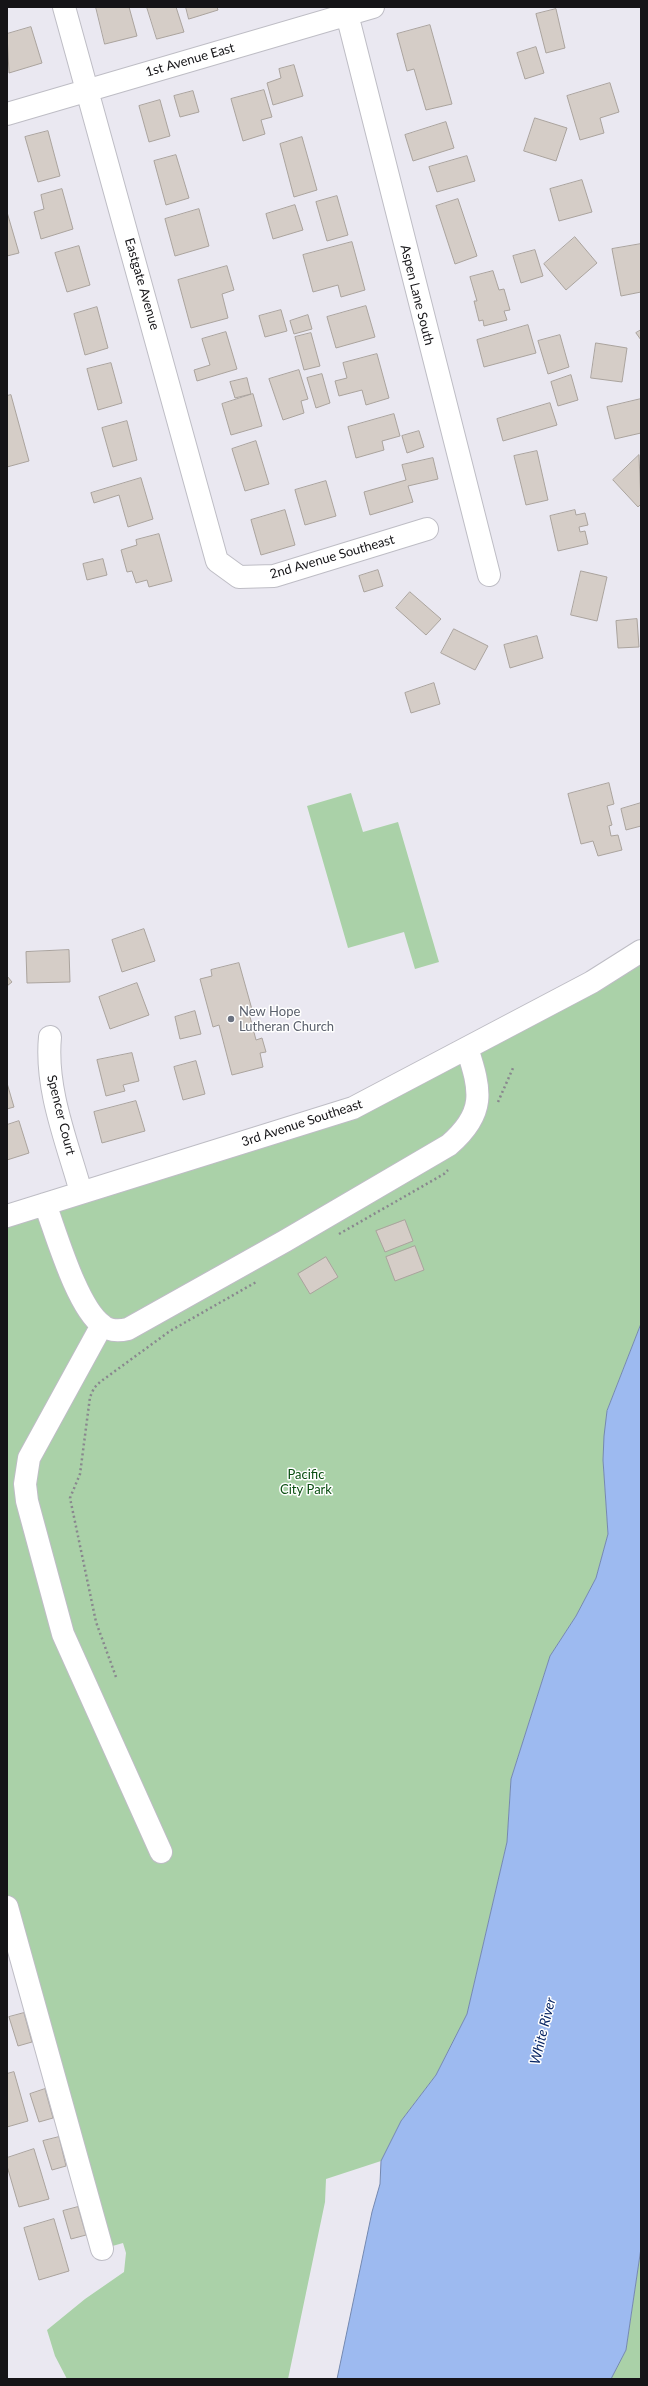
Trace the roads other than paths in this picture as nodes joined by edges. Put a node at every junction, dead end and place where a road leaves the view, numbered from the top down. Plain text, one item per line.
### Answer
1 (64, 7) edge
2 (373, 7) edge
3 (335, 13) edge
4 (87, 89) junction
5 (7, 114) edge
6 (427, 529) dead end
7 (217, 561) joint
8 (489, 575) dead end
9 (641, 952) edge
10 (50, 1037) dead end
11 (467, 1048) junction
12 (81, 1192) junction
13 (45, 1204) junction
14 (7, 1216) edge
15 (102, 1325) junction
16 (161, 1852) dead end
17 (7, 1907) edge
18 (13, 1951) edge
19 (102, 2249) dead end

1 - 4 street, Eastgate Avenue
2 - 3 street, 1st Avenue East
3 - 4 street, 1st Avenue East
3 - 8 street, Aspen Lane South
4 - 5 street, 1st Avenue East
4 - 7 street, Eastgate Avenue
6 - 7 street, 2nd Avenue Southeast
9 - 11 street, 3rd Avenue Southeast
10 - 12 street, Spencer Court
11 - 12 street, 3rd Avenue Southeast
11 - 15 street
12 - 13 street, 3rd Avenue Southeast
13 - 14 street, 3rd Avenue Southeast
13 - 15 street
15 - 16 street
17 - 18 street
18 - 19 street

